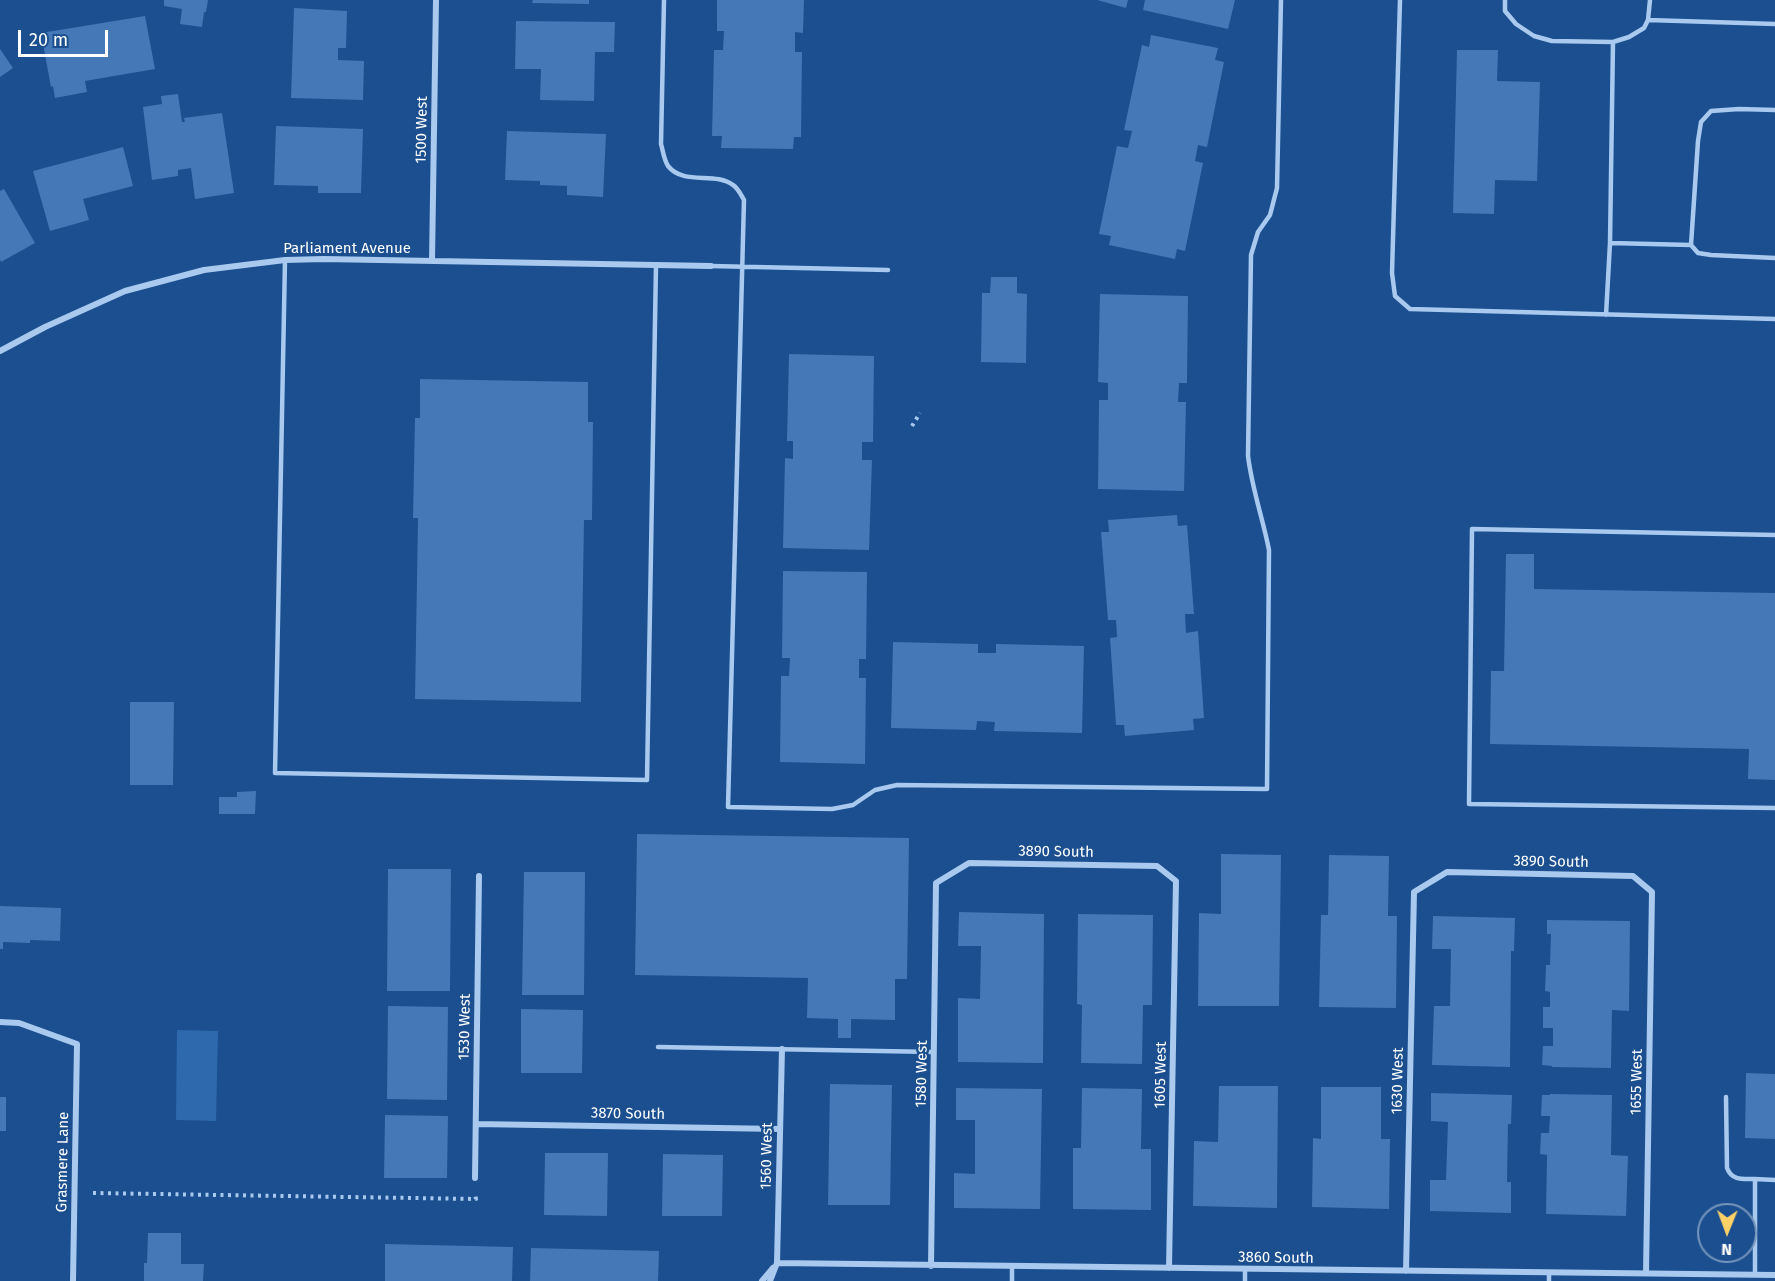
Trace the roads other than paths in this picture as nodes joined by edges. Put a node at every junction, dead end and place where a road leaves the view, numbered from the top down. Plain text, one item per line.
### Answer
1 (436, 0) edge
2 (664, 0) edge
3 (1281, 0) edge
4 (1400, 0) edge
5 (1505, 0) edge
6 (1650, 0) edge
7 (1648, 20) junction
8 (1775, 24) edge
9 (1613, 42) junction
10 (1775, 110) edge
11 (1610, 243) junction
12 (1691, 245) junction
13 (1775, 258) edge
14 (285, 260) junction
15 (432, 261) junction
16 (656, 266) junction
17 (711, 266) joint
18 (742, 267) junction
19 (888, 270) dead end
20 (1606, 315) junction
21 (1775, 319) edge
22 (0, 351) edge
23 (1775, 535) edge
24 (1775, 808) edge
25 (479, 876) dead end
26 (1176, 881) joint
27 (936, 883) joint
28 (1414, 892) joint
29 (1652, 892) joint
30 (0, 1022) edge
31 (658, 1047) dead end
32 (782, 1049) junction
33 (934, 1052) junction
34 (1726, 1097) dead end
35 (476, 1124) junction
36 (780, 1129) junction
37 (475, 1178) road end
38 (1755, 1179) junction
39 (1775, 1180) edge
40 (777, 1263) junction
41 (931, 1266) junction
42 (1012, 1266) junction
43 (1169, 1268) junction
44 (1245, 1269) junction
45 (1406, 1271) junction
46 (1549, 1272) junction
47 (1646, 1273) junction
48 (1755, 1275) junction
49 (1775, 1275) edge
50 (73, 1281) edge
51 (762, 1281) edge
52 (770, 1281) edge
53 (1012, 1281) edge
54 (1245, 1281) edge
55 (1549, 1281) edge

1 - 15 street, 1500 West
2 - 18 lane
3 - 18 lane
4 - 20 lane
5 - 9 lane
6 - 7 lane
7 - 8 lane
7 - 9 lane
9 - 11 lane
10 - 12 lane
11 - 12 lane
11 - 20 lane
12 - 13 lane
14 - 15 street, Parliament Avenue
14 - 16 lane
14 - 22 street, Parliament Avenue
15 - 16 street, Parliament Avenue
16 - 17 street, Parliament Avenue
17 - 18 lane
18 - 19 lane
20 - 21 lane
23 - 24 lane
25 - 35 street, 1530 West
26 - 27 street, 3890 South
26 - 43 street, 1605 West
27 - 33 street, 1580 West
28 - 29 street, 3890 South
28 - 45 street, 1630 West
29 - 47 street, 1655 West
30 - 50 street, Grasmere Lane
31 - 32 lane
32 - 33 lane
32 - 36 street, 1560 West
33 - 41 street, 1580 West
34 - 38 lane
35 - 36 street, 3870 South
35 - 37 street, 1530 West
36 - 40 street, 1560 West
38 - 39 lane
38 - 48 lane
40 - 41 street, 3860 South
40 - 51 street
40 - 52 street, 1560 West
41 - 42 street, 3860 South
42 - 43 street, 3860 South
42 - 53 lane
43 - 44 street, 3860 South
44 - 45 street, 3860 South
44 - 54 lane
45 - 46 street, 3860 South
46 - 47 street, 3860 South
46 - 55 lane
47 - 48 street, 3860 South
48 - 49 street, 3860 South

